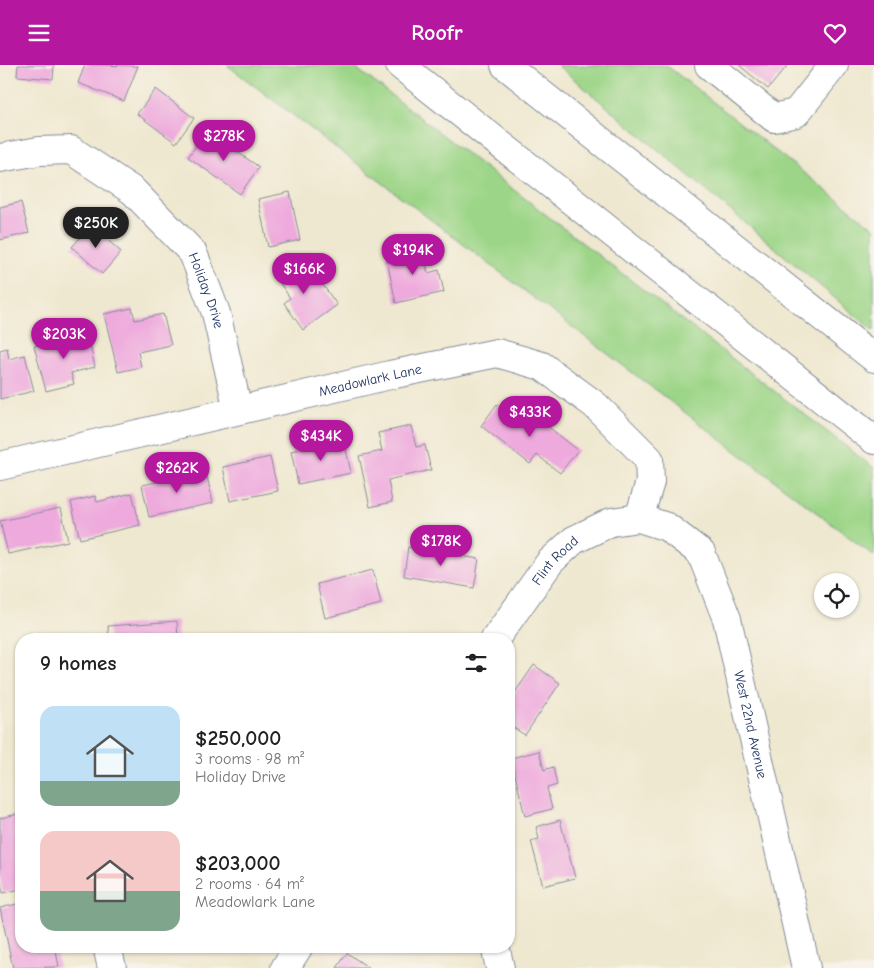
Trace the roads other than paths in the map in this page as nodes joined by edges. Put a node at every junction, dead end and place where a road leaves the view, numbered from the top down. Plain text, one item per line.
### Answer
1 (400, 65) edge
2 (505, 65) edge
3 (534, 65) edge
4 (709, 65) edge
5 (834, 65) edge
6 (604, 142) junction
7 (0, 158) edge
8 (874, 358) edge
9 (238, 410) junction
10 (874, 440) edge
11 (0, 466) edge
12 (639, 518) junction
13 (499, 633) edge
14 (109, 953) edge
15 (295, 953) edge
16 (497, 953) edge
17 (112, 968) edge
18 (285, 968) edge
19 (500, 968) edge
20 (806, 968) edge

1 - 10 main road
2 - 6 main road
3 - 6 main road
4 - 5 main road
6 - 8 main road
7 - 9 main road, Holiday Drive
9 - 11 main road, Meadowlark Lane
9 - 12 main road, Meadowlark Lane
12 - 13 main road, Flint Road
12 - 20 main road, West 22nd Avenue
14 - 17 main road
15 - 18 main road
16 - 19 main road

